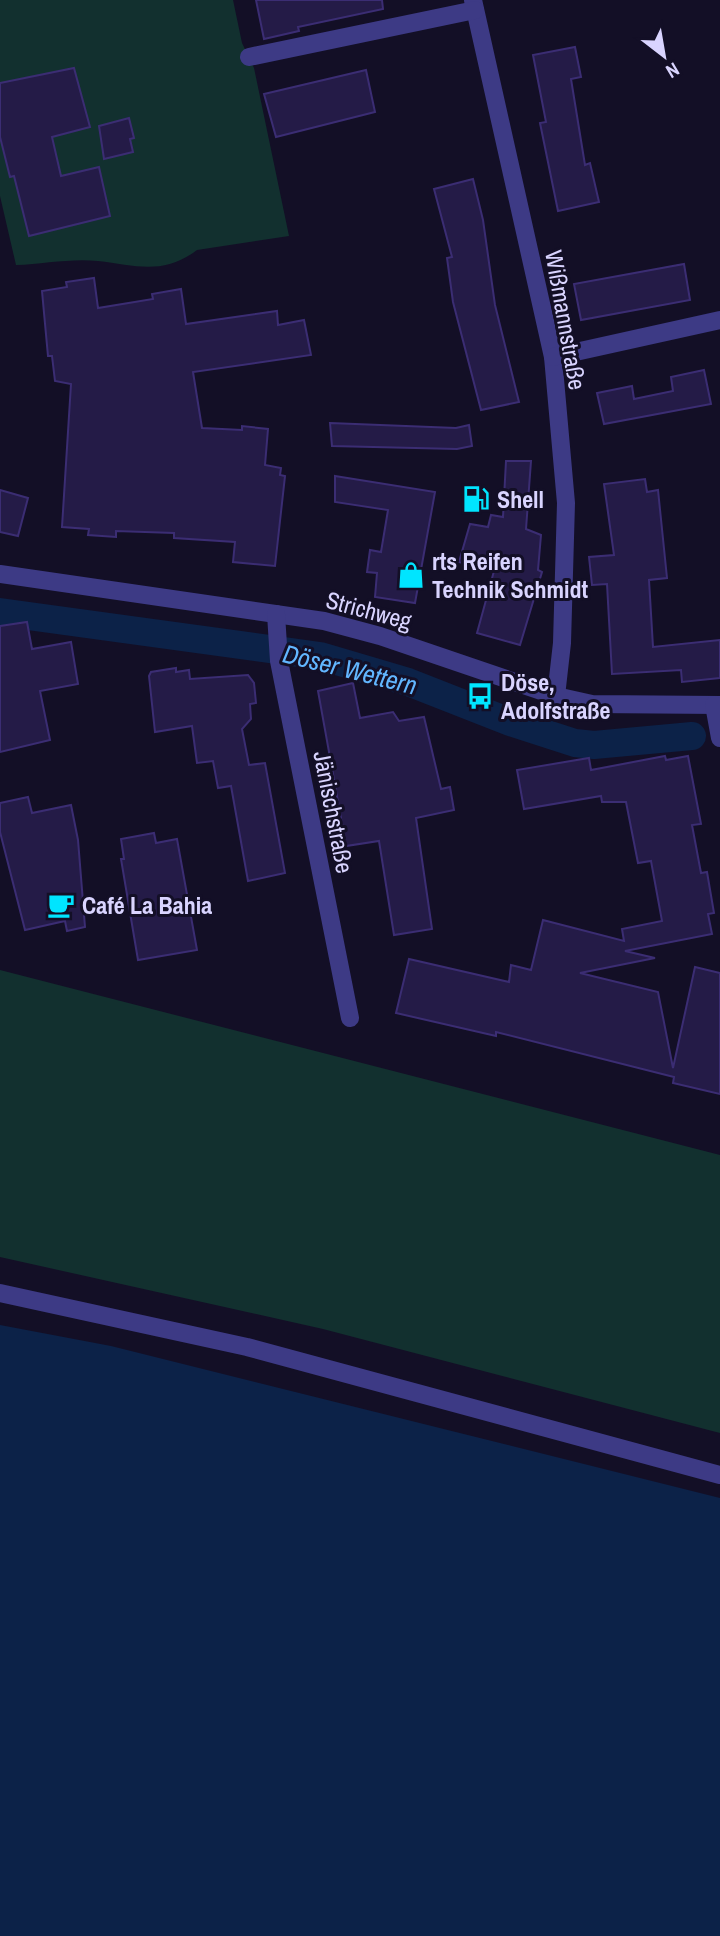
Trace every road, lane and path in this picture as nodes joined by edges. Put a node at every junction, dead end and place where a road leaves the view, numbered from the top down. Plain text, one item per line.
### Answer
1 (474, 5) edge
2 (249, 57) dead end
3 (720, 320) edge
4 (553, 357) junction
5 (0, 574) edge
6 (276, 614) junction
7 (556, 696) junction
8 (717, 705) edge
9 (720, 738) edge
10 (350, 1018) dead end
11 (0, 1293) edge
12 (720, 1475) edge

1 - 2 street
1 - 4 street, Wißmannstraße
3 - 4 street
4 - 7 street, Wißmannstraße
5 - 6 street, Strichweg
6 - 7 street, Strichweg
6 - 10 street, Jänischstraße
7 - 8 street, Strichweg
8 - 9 street
11 - 12 street

